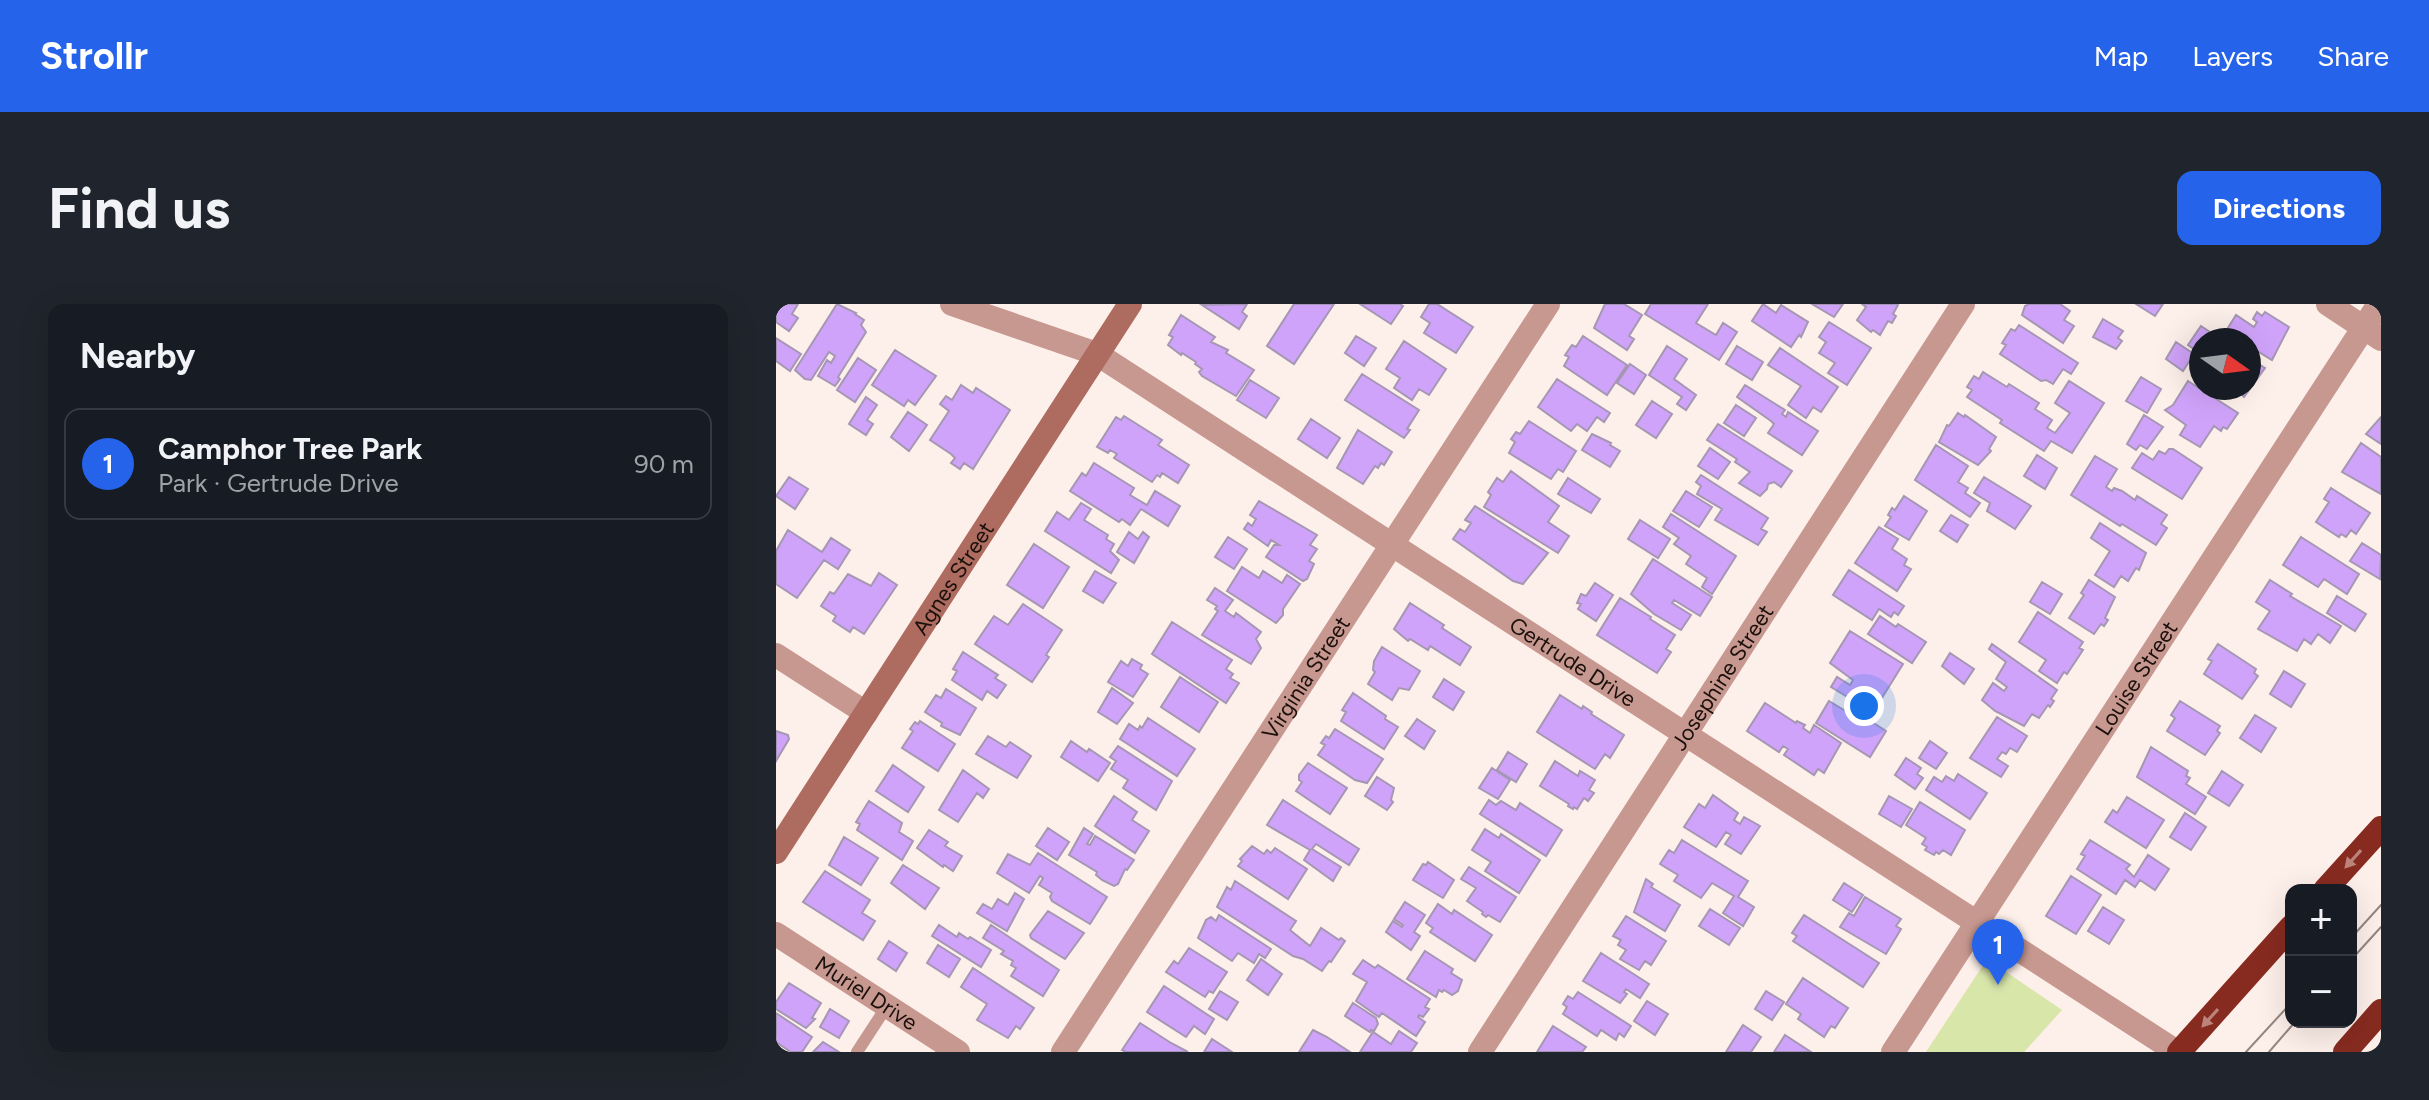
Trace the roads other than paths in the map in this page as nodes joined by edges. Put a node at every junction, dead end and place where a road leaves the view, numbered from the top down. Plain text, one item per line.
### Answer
1 (952, 304) edge
2 (1130, 304) edge
3 (1548, 304) edge
4 (1963, 304) edge
5 (2328, 304) edge
6 (2379, 304) edge
7 (2372, 333) edge
8 (1097, 354) junction
9 (1393, 545) junction
10 (776, 655) edge
11 (866, 713) junction
12 (1686, 734) junction
13 (2381, 828) edge
14 (776, 852) edge
15 (2330, 884) edge
16 (1976, 923) junction
17 (776, 934) edge
18 (2285, 934) edge
19 (887, 1006) junction
20 (2381, 1011) edge
21 (857, 1052) edge
22 (958, 1052) edge
23 (1063, 1052) edge
24 (1480, 1052) edge
25 (1893, 1052) edge
26 (2178, 1052) edge
27 (2345, 1052) edge

1 - 8 street, Gertrude Drive
2 - 8 street, Agnes Street
3 - 9 street, Virginia Street
4 - 12 street, Josephine Street
5 - 7 street
6 - 7 street, Louise Street
7 - 16 street, Louise Street
8 - 9 street, Gertrude Drive
8 - 11 street, Agnes Street
9 - 12 street, Gertrude Drive
9 - 23 street, Virginia Street
10 - 11 street
11 - 14 street, Agnes Street
12 - 16 street, Gertrude Drive
12 - 24 street, Josephine Street
13 -> 15 highway
16 - 25 street, Louise Street
16 - 26 street, Gertrude Drive
17 - 19 street, Muriel Drive
18 -> 26 highway
19 - 21 lane
19 - 22 street, Muriel Drive
20 - 27 highway

